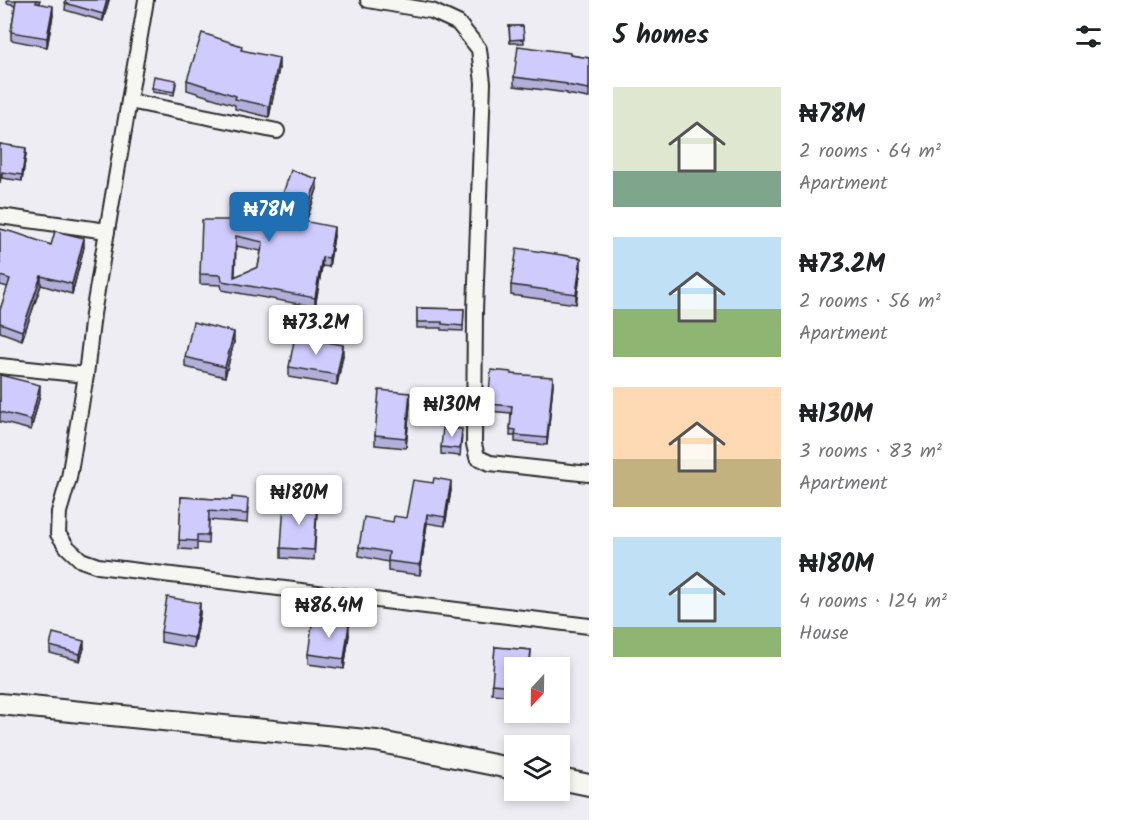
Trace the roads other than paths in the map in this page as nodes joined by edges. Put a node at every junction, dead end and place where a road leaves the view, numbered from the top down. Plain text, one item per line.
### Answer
1 (146, 0) edge
2 (368, 0) edge
3 (129, 101) junction
4 (277, 131) dead end
5 (0, 216) edge
6 (107, 231) junction
7 (0, 366) edge
8 (86, 375) junction
9 (589, 474) edge
10 (589, 626) edge
11 (0, 704) edge
12 (504, 767) edge
13 (570, 780) edge
14 (589, 785) edge

1 - 3 street
2 - 9 street
3 - 4 street
3 - 6 street
5 - 6 street
6 - 8 street
7 - 8 street
8 - 10 street
11 - 12 main road
13 - 14 main road

